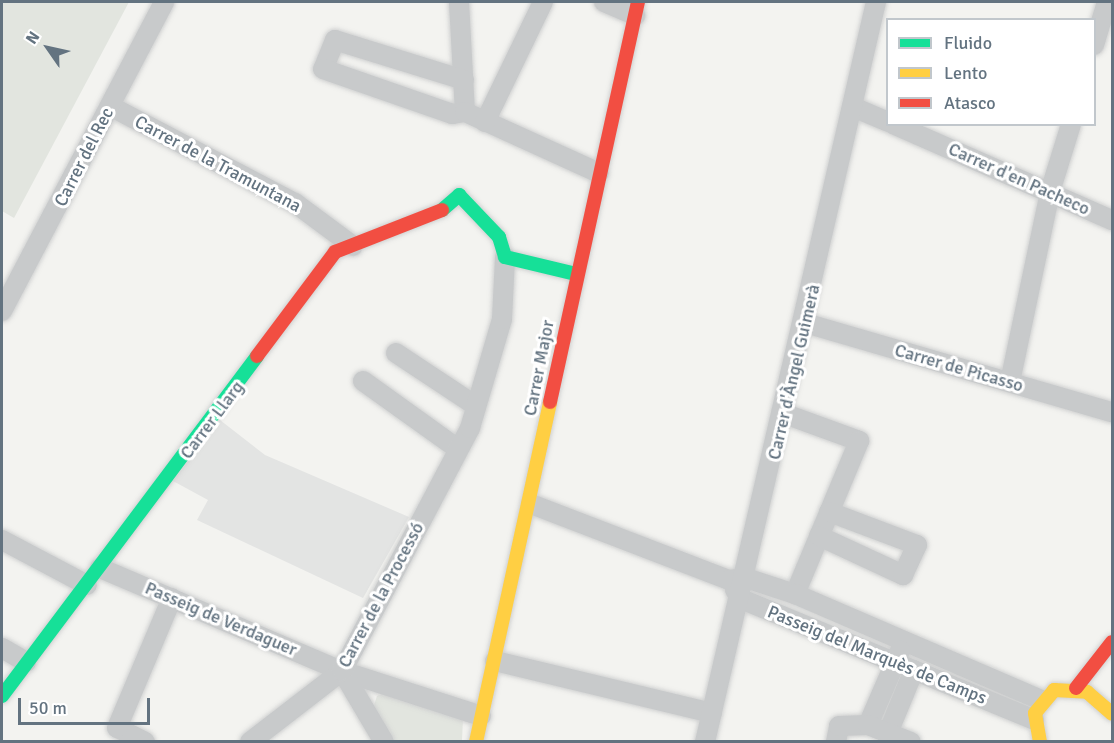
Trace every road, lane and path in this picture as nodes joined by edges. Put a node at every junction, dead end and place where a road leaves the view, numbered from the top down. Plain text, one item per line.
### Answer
1 (164, 2) edge
2 (459, 2) edge
3 (543, 2) edge
4 (604, 2) edge
5 (876, 2) edge
6 (1107, 2) edge
7 (636, 8) edge
8 (1096, 41) edge
9 (464, 80) junction
10 (110, 106) junction
11 (852, 107) junction
12 (465, 112) junction
13 (886, 121) edge
14 (485, 123) junction
15 (898, 126) edge
16 (1070, 126) edge
17 (599, 173) junction
18 (1050, 192) junction
19 (1113, 220) edge
20 (352, 246) junction
21 (506, 257) junction
22 (576, 274) junction
23 (2, 311) edge
24 (805, 323) junction
25 (396, 353) dead end
26 (363, 381) dead end
27 (1010, 382) junction
28 (476, 405) junction
29 (1113, 412) edge
30 (785, 414) junction
31 (459, 449) junction
32 (531, 504) junction
33 (829, 512) junction
34 (819, 536) junction
35 (2, 540) edge
36 (100, 568) junction
37 (738, 579) junction
38 (87, 585) junction
39 (795, 594) junction
40 (172, 598) junction
41 (741, 599) junction
42 (906, 641) junction
43 (1113, 642) edge
44 (2, 648) edge
45 (495, 661) junction
46 (26, 662) junction
47 (893, 662) junction
48 (914, 670) junction
49 (342, 671) junction
50 (1076, 688) junction
51 (2, 696) edge
52 (1041, 700) junction
53 (712, 713) junction
54 (1113, 714) edge
55 (481, 716) junction
56 (1034, 720) junction
57 (868, 725) junction
58 (888, 733) junction
59 (145, 741) edge
60 (250, 741) edge
61 (384, 741) edge
62 (476, 741) edge
63 (705, 741) edge
64 (836, 741) edge
65 (911, 741) edge
66 (1040, 741) edge

1 - 10 street, Carrer del Rec
2 - 9 street
3 - 14 street
4 - 7 street
5 - 11 street, Carrer d'Àngel Guimerà
6 - 8 street
7 - 17 street, Carrer Major
9 - 12 street
9 - 12 street
10 - 20 street, Carrer de la Tramuntana
10 - 23 street, Carrer del Rec
11 - 13 street
11 - 24 street, Carrer d'Àngel Guimerà
12 - 14 street
14 - 17 street
15 - 18 street, Carrer d'en Pacheco
16 - 18 street
17 - 22 street, Carrer Major
18 - 19 street, Carrer d'en Pacheco
18 - 27 street
20 - 21 street, Carrer Llarg
20 - 36 street, Carrer Llarg
21 - 22 street
21 - 28 street, Carrer de la Processó
22 - 32 street, Carrer Major
24 - 27 street, Carrer de Picasso
24 - 30 street, Carrer d'Àngel Guimerà
25 - 28 street
26 - 31 street
27 - 29 street, Carrer de Picasso
28 - 31 street, Carrer de la Processó
30 - 33 street
30 - 37 street, Carrer d'Àngel Guimerà
31 - 49 street, Carrer de la Processó
32 - 37 street, Passeig del Marquès de Camps
32 - 45 street, Carrer Major
33 - 34 street
33 - 34 street
34 - 39 street
35 - 38 street
36 - 38 street, Carrer Llarg
36 - 40 street, Passeig de Verdaguer
37 - 39 street, Passeig del Marquès de Camps
37 - 41 street, Carrer d'Àngel Guimerà
38 - 46 street, Carrer Llarg
39 - 42 street, Passeig del Marquès de Camps
40 - 49 street, Passeig de Verdaguer
40 - 59 street
41 - 47 street, Passeig del Marquès de Camps
41 - 53 street, Carrer d'Àngel Guimerà
42 - 47 street
42 - 52 street, Passeig del Marquès de Camps
43 - 50 street
44 - 46 street
45 - 53 street
45 - 55 street, Carrer Major
46 - 51 street, Carrer Llarg
47 - 48 street, Passeig del Marquès de Camps
47 - 57 street
48 - 56 street, Passeig del Marquès de Camps
48 - 58 street
49 - 55 street, Passeig de Verdaguer
49 - 60 street, Carrer de la Processó
49 - 61 street
50 - 52 street
50 - 54 street
52 - 56 street
53 - 63 street, Carrer d'Àngel Guimerà
55 - 62 street, Carrer Major
56 - 66 street
57 - 58 street
57 - 64 street
58 - 65 street

